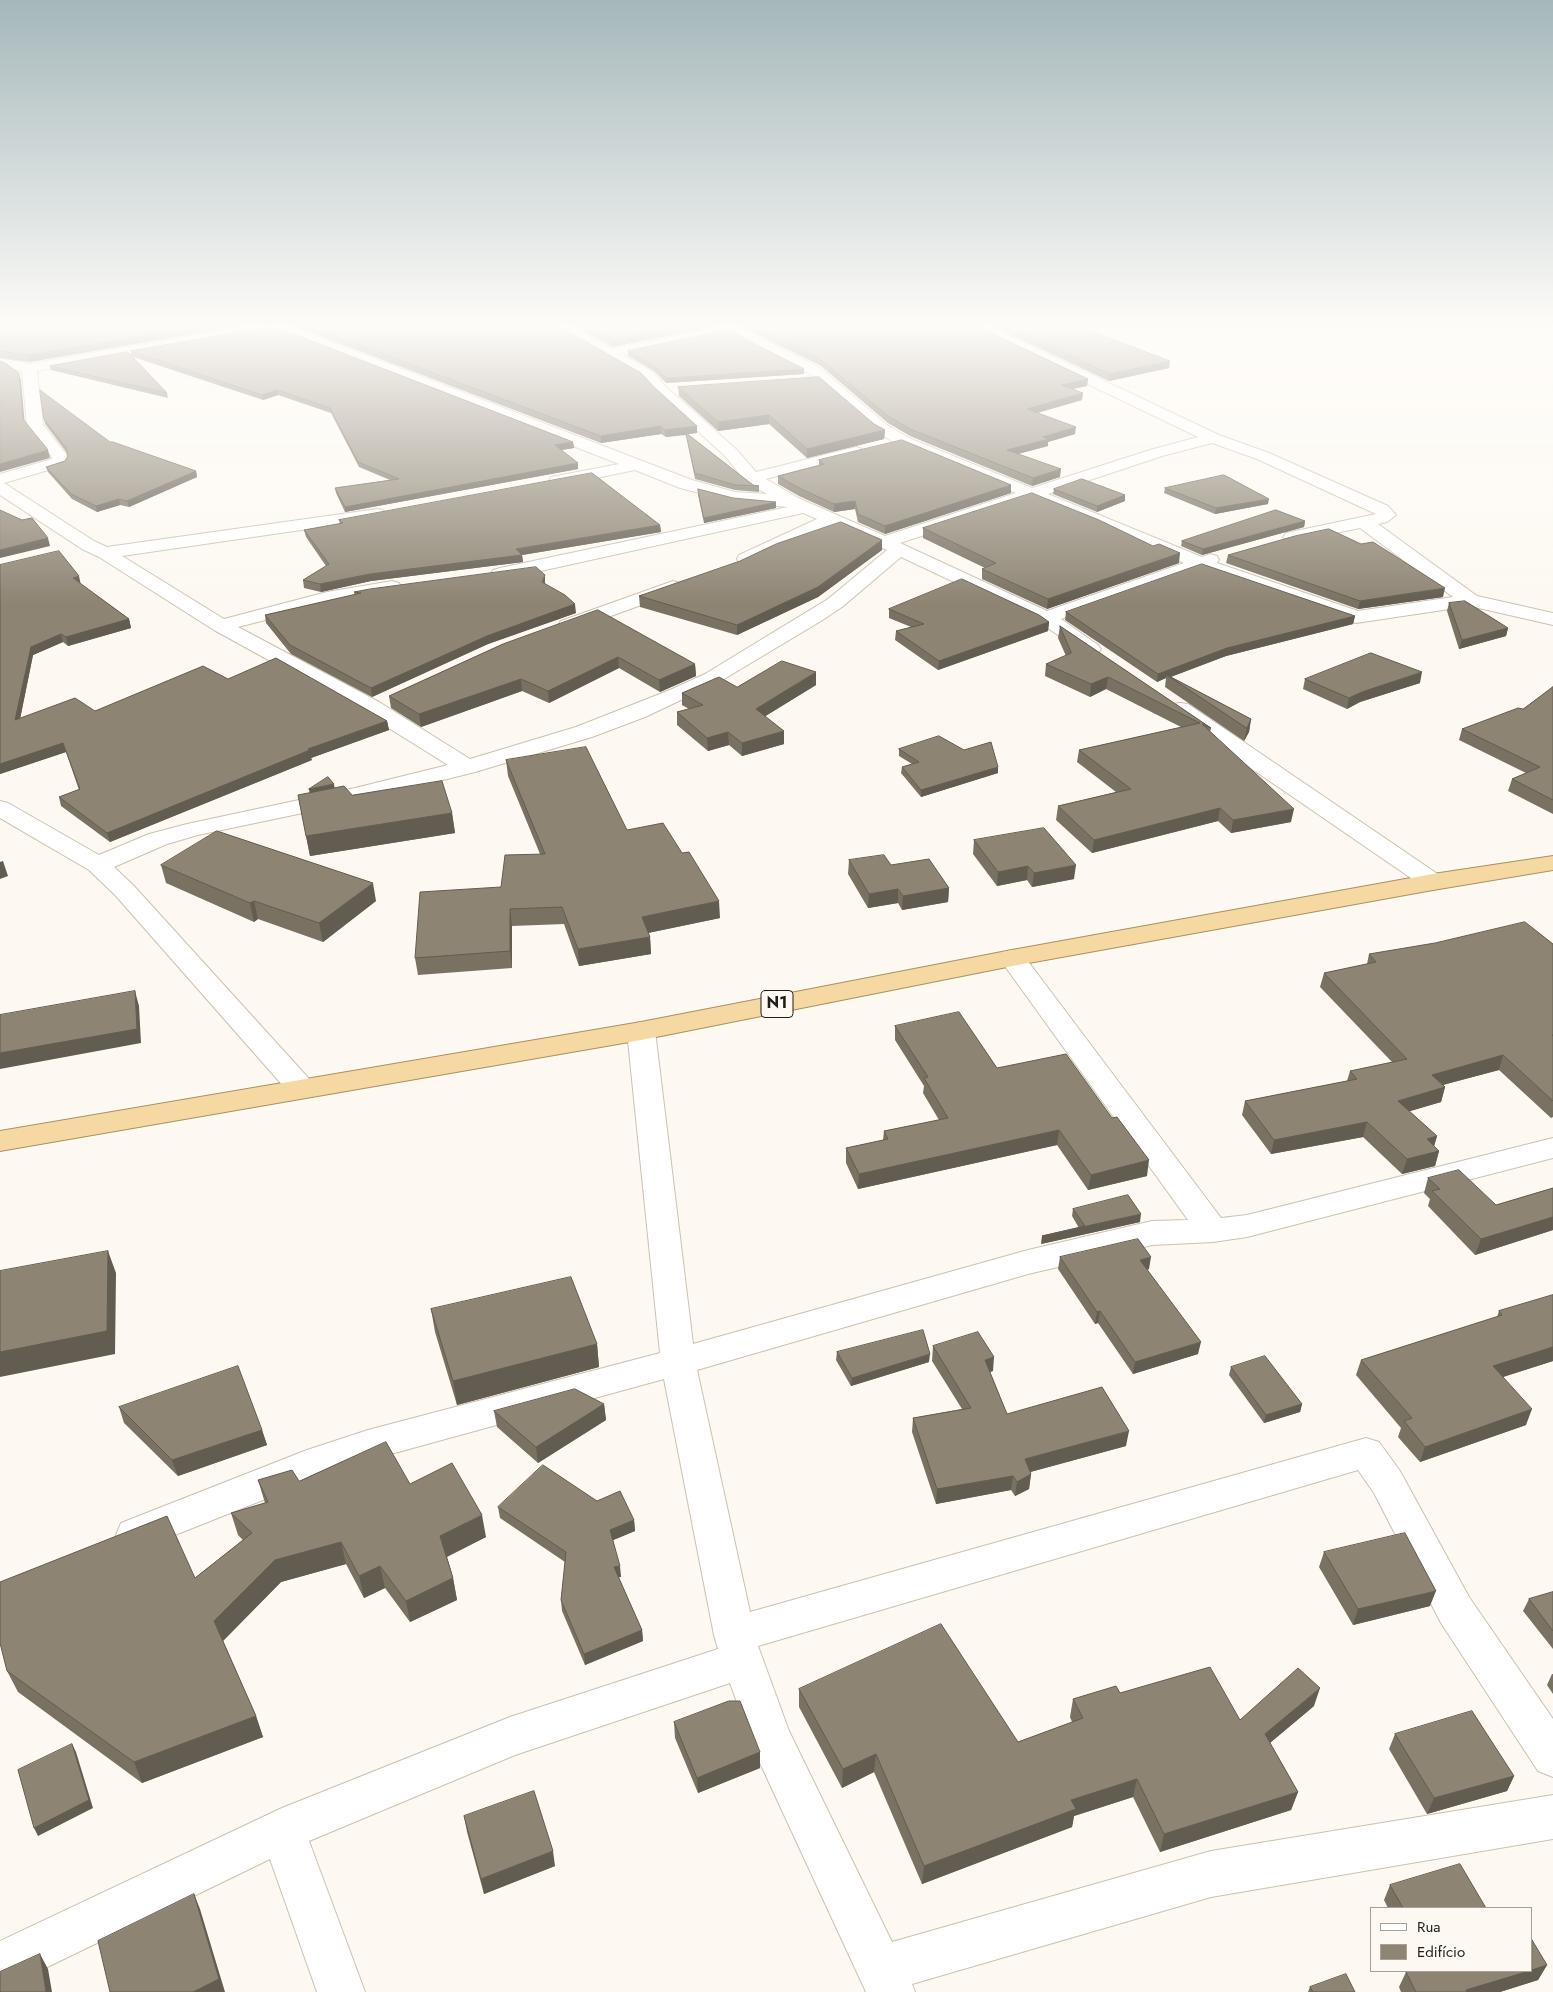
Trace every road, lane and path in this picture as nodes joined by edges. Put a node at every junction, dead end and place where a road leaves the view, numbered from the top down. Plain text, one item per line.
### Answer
1 (34, 418) edge
2 (515, 418) edge
3 (692, 418) edge
4 (870, 418) edge
5 (1171, 418) edge
6 (1213, 438) junction
7 (903, 441) junction
8 (636, 465) junction
9 (752, 478) junction
10 (0, 479) edge
11 (544, 483) edge
12 (0, 487) edge
13 (1032, 492) junction
14 (799, 505) junction
15 (396, 511) edge
16 (830, 519) junction
17 (1364, 522) junction
18 (1272, 542) edge
19 (891, 546) junction
20 (96, 549) junction
21 (62, 551) edge
22 (1228, 555) edge
23 (1202, 563) junction
24 (732, 565) edge
25 (482, 576) edge
26 (695, 580) edge
27 (408, 585) edge
28 (1470, 600) junction
29 (1046, 618) junction
30 (1553, 619) edge
31 (221, 626) junction
32 (551, 631) edge
33 (1104, 658) edge
34 (1162, 697) edge
35 (466, 767) junction
36 (0, 808) edge
37 (1553, 863) edge
38 (98, 865) junction
39 (1433, 882) junction
40 (1012, 958) junction
41 (641, 1032) junction
42 (302, 1089) junction
43 (0, 1141) edge
44 (1553, 1148) edge
45 (1213, 1231) junction
46 (678, 1362) junction
47 (103, 1548) edge
48 (739, 1648) junction
49 (1553, 1756) edge
50 (1553, 1817) edge
51 (282, 1830) junction
52 (0, 1966) edge
53 (886, 1980) edge
54 (341, 1992) edge

1 - 10 street
2 - 8 street
3 - 9 street
4 - 7 street
5 - 6 street
6 - 13 street
6 - 17 street
7 - 9 street
7 - 13 street
8 - 11 street
8 - 14 street
9 - 14 street
12 - 20 street
13 - 19 street
13 - 23 street
14 - 16 street
14 - 25 street
15 - 20 street
16 - 19 street
16 - 24 street
17 - 18 street
17 - 28 street
19 - 29 street
19 - 35 street
20 - 21 street
20 - 31 street
22 - 23 street
23 - 28 street
23 - 29 street
26 - 32 street
27 - 31 street
28 - 30 street
29 - 33 street
31 - 35 street
34 - 39 street
35 - 38 street
36 - 38 street
37 - 39 highway, N1
38 - 42 street
39 - 40 highway, N1
40 - 41 highway, N1
40 - 45 street
41 - 42 highway, N1
41 - 46 street
42 - 43 highway, N1
44 - 45 street
45 - 46 street
46 - 47 street
46 - 48 street
48 - 49 street
48 - 51 street
48 - 53 street
50 - 53 street
51 - 52 street
51 - 54 street

